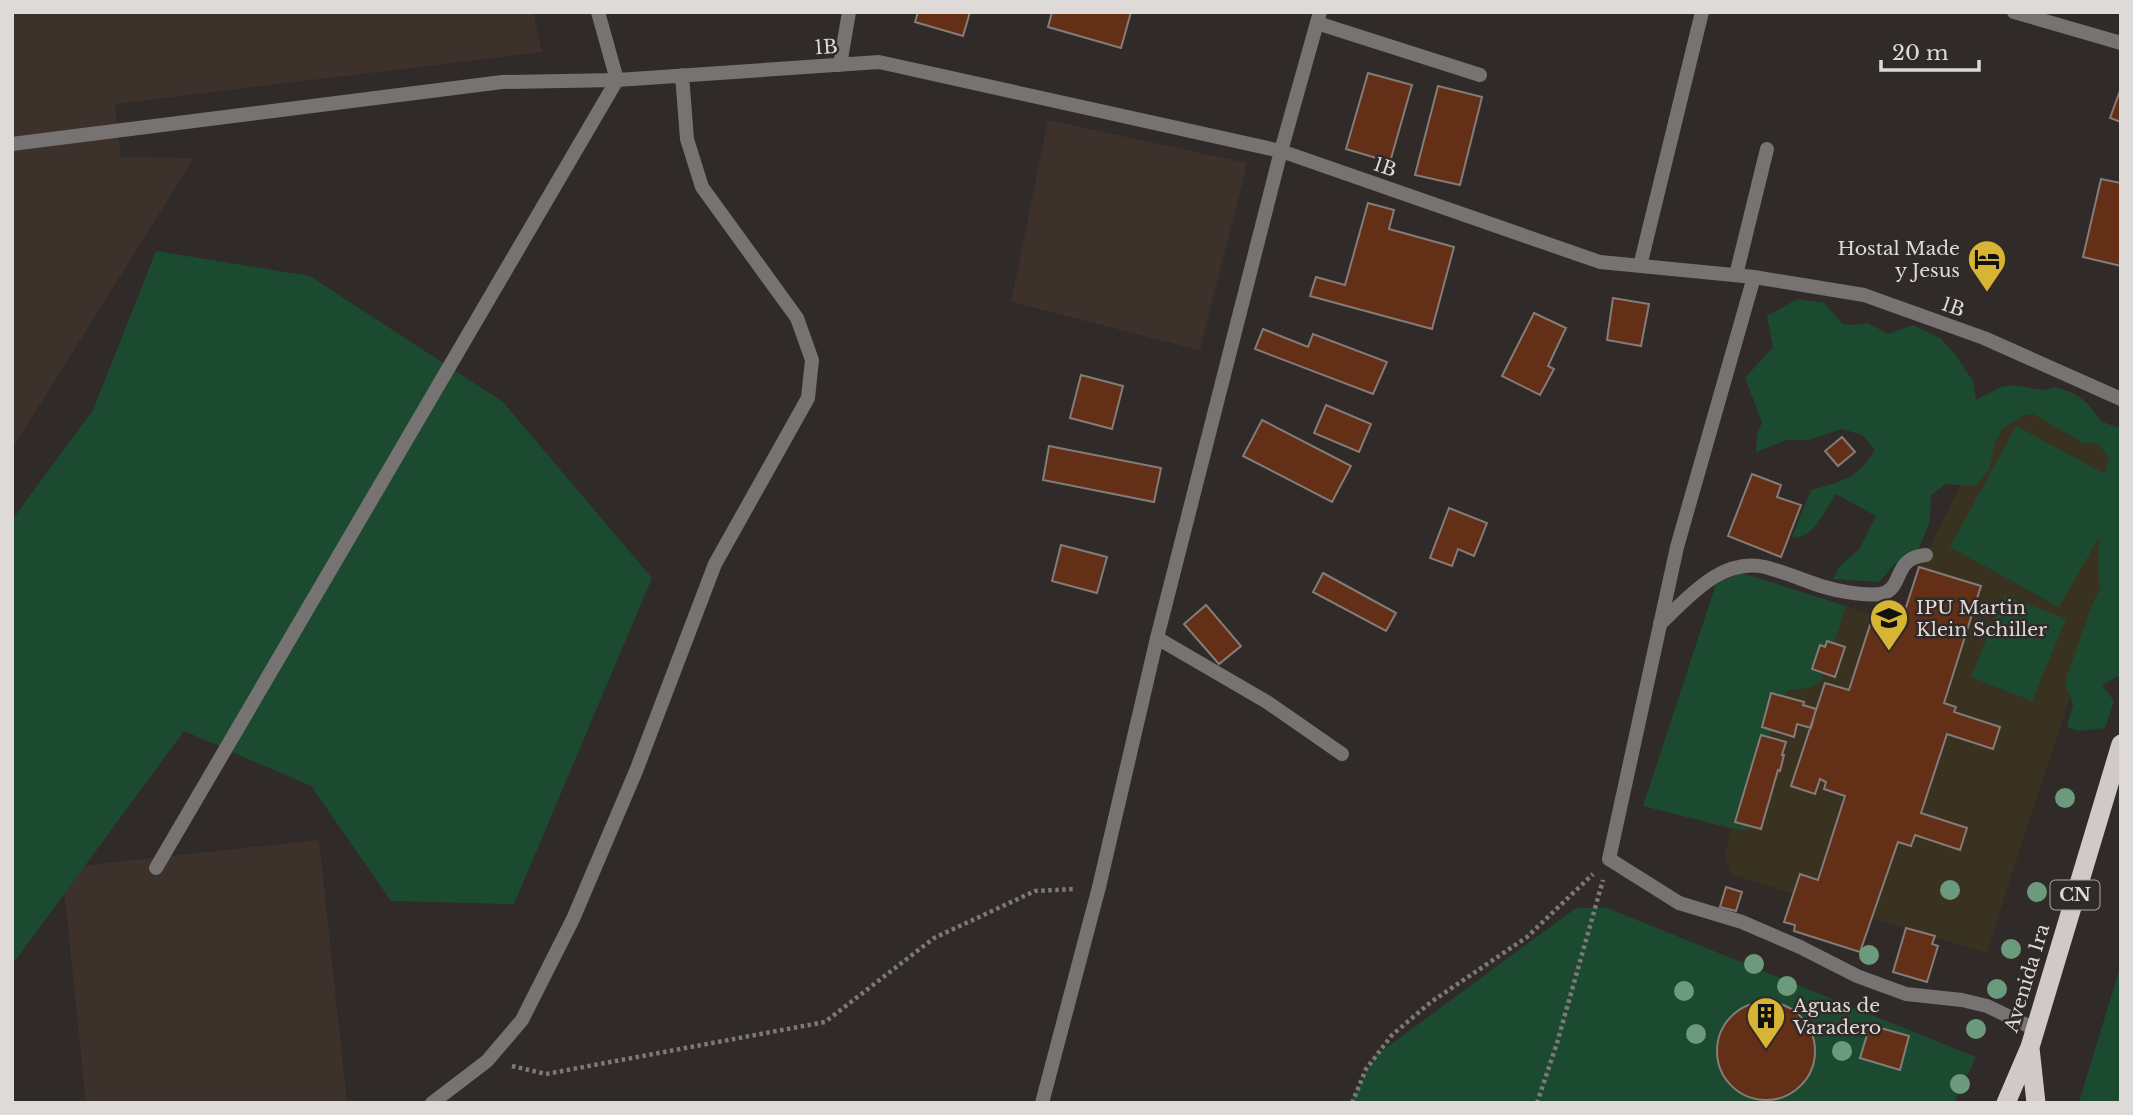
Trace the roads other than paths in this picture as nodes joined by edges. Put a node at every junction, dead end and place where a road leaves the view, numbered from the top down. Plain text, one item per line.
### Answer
1 (598, 12) edge
2 (849, 12) edge
3 (1702, 12) edge
4 (2014, 12) edge
5 (1319, 18) edge
6 (2121, 43) edge
7 (840, 65) junction
8 (682, 75) junction
9 (1480, 75) dead end
10 (617, 80) junction
11 (12, 144) edge
12 (1767, 149) dead end
13 (1281, 151) junction
14 (1640, 266) junction
15 (1736, 275) junction
16 (1754, 277) junction
17 (2121, 399) edge
18 (1926, 555) dead end
19 (1661, 624) junction
20 (1157, 638) junction
21 (2121, 744) edge
22 (1342, 754) dead end
23 (156, 868) dead end
24 (2032, 1038) junction
25 (432, 1103) edge
26 (1042, 1103) edge
27 (2006, 1103) edge
28 (2036, 1103) edge

1 - 10 street
2 - 7 street
3 - 14 street
4 - 6 street
5 - 9 street
5 - 13 street
7 - 8 street, 1B
7 - 13 street, 1B
8 - 10 street, 1B
8 - 25 street
10 - 11 street, 1B
10 - 23 street
12 - 15 street
13 - 14 street, 1B
13 - 20 street
14 - 15 street, 1B
15 - 16 street, 1B
16 - 17 street, 1B
16 - 19 street
18 - 19 street
19 - 24 street
20 - 22 street
20 - 26 street
21 - 24 highway, Avenida 1ra / CN
24 - 27 highway, Avenida 1ra / CN
24 - 28 highway, CN

